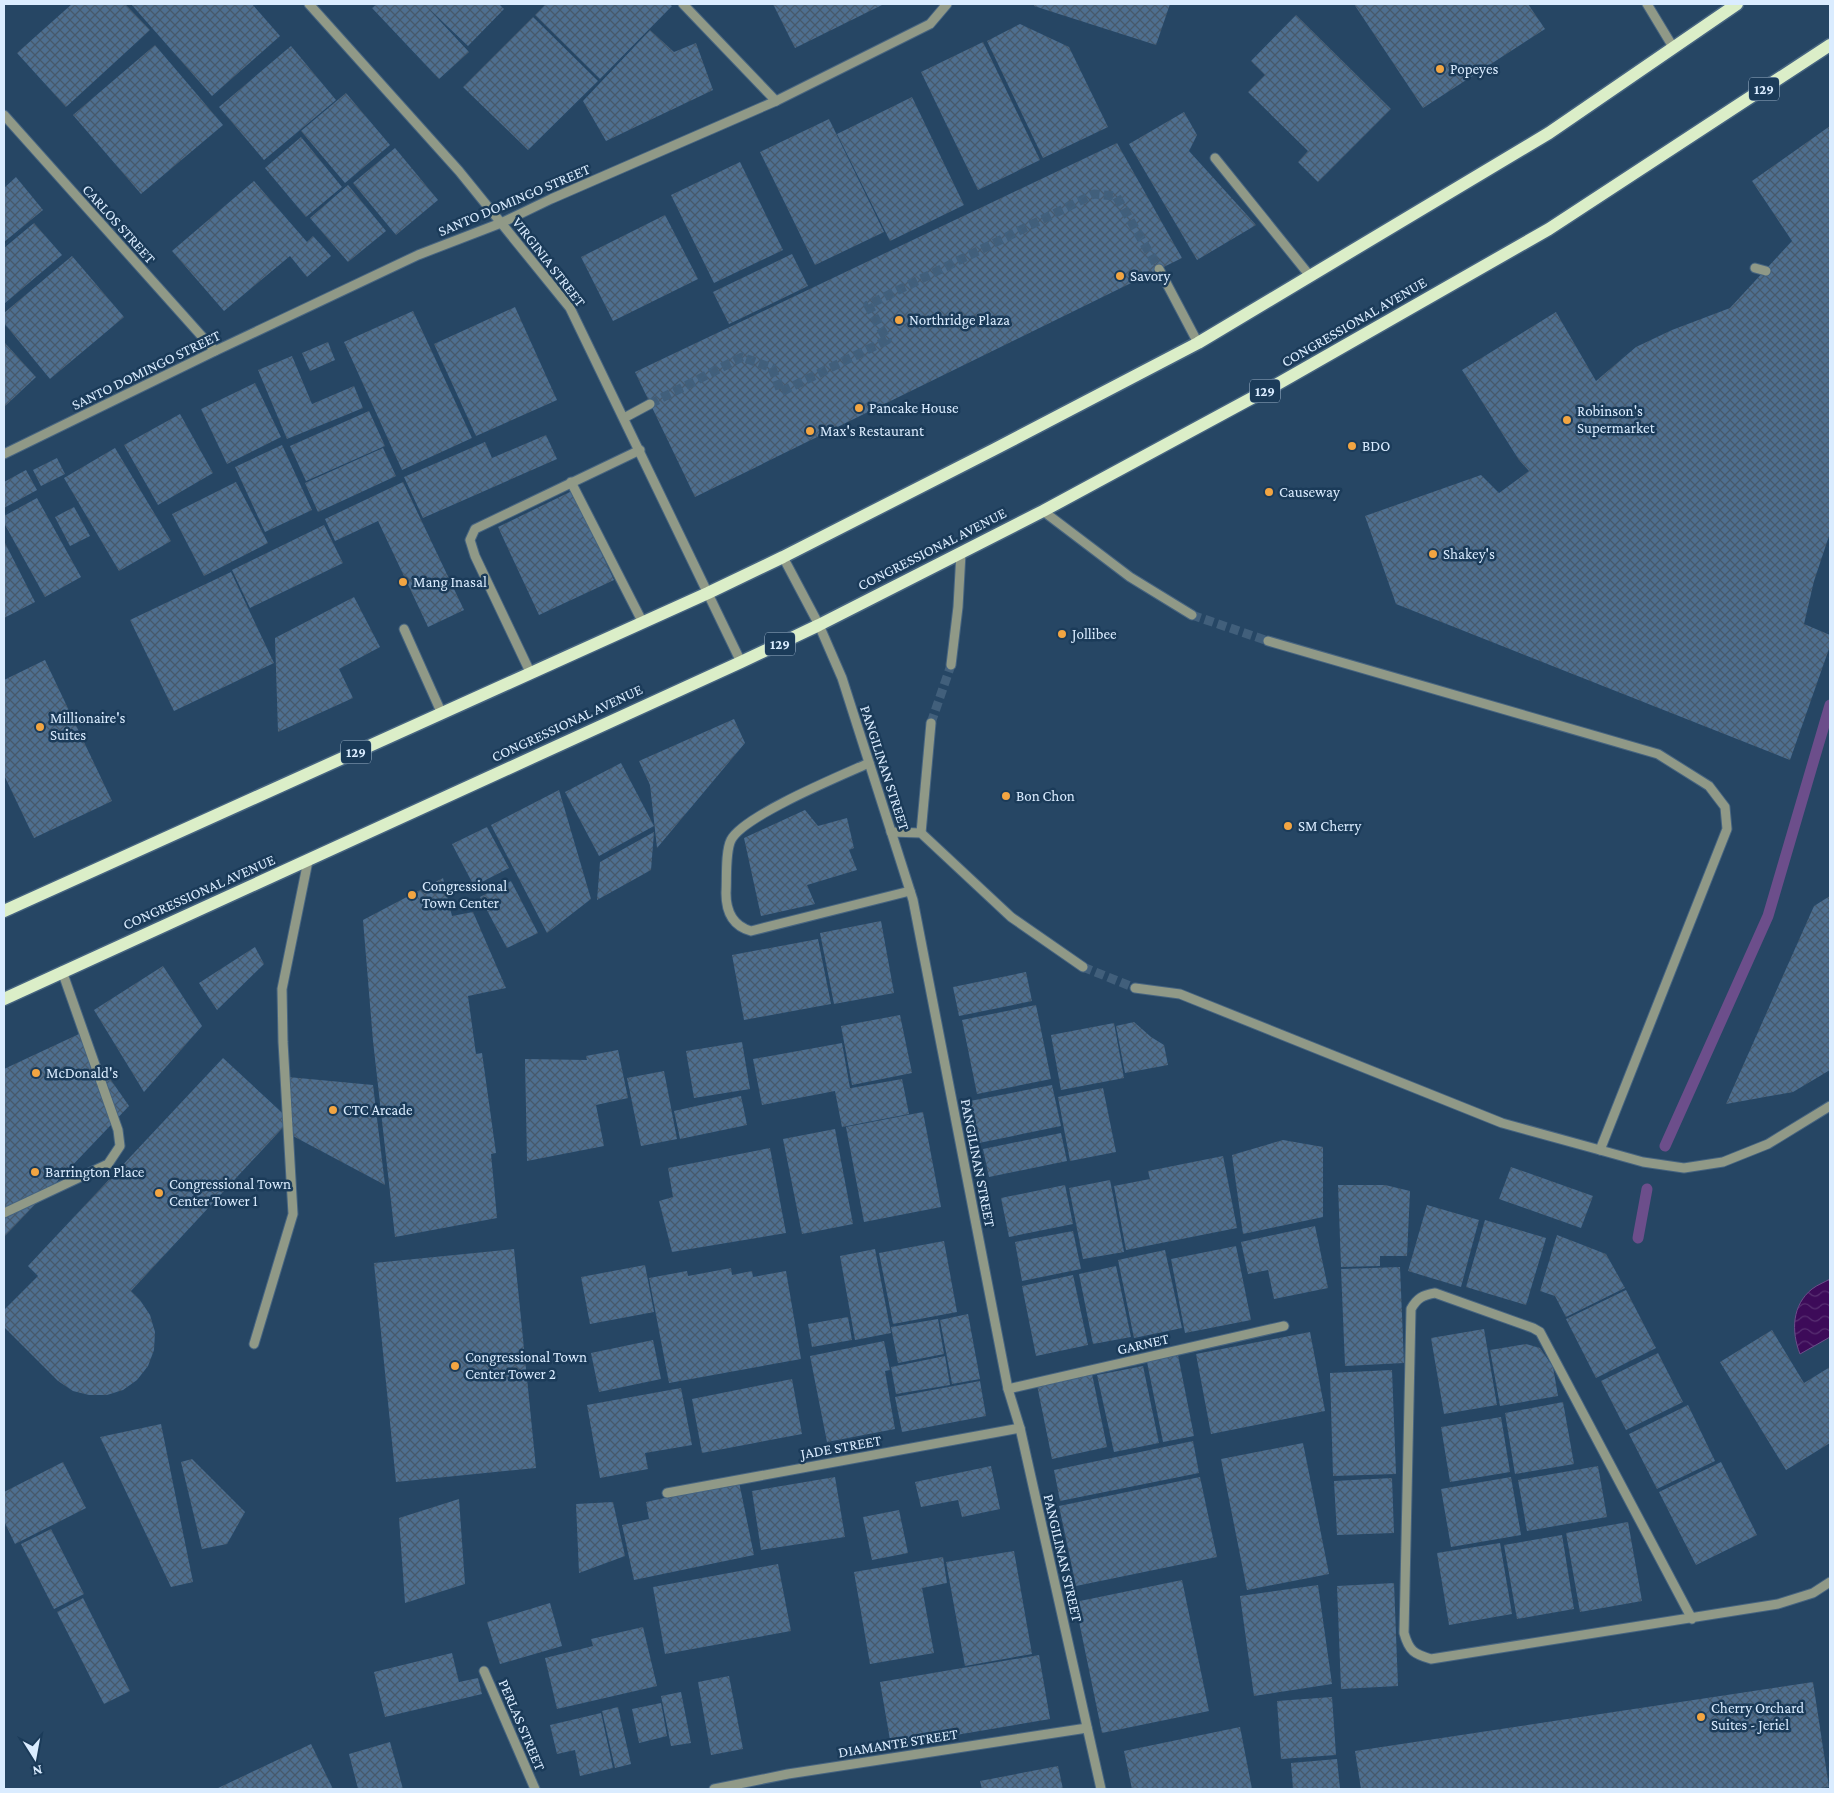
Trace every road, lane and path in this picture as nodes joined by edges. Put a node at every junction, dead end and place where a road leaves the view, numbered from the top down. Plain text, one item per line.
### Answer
1 (309, 4) edge
2 (683, 4) edge
3 (948, 4) edge
4 (1648, 4) edge
5 (1736, 4) edge
6 (1830, 45) edge
7 (1673, 47) junction
8 (776, 101) junction
9 (4, 115) edge
10 (1215, 158) dead end
11 (501, 223) junction
12 (1754, 268) dead end
13 (1159, 269) tunnel mouth
14 (1766, 271) dead end
15 (1310, 276) junction
16 (1198, 343) junction
17 (215, 351) junction
18 (650, 404) tunnel mouth
19 (624, 418) junction
20 (640, 450) junction
21 (4, 454) edge
22 (571, 482) junction
23 (1044, 511) junction
24 (961, 553) junction
25 (783, 557) junction
26 (708, 593) junction
27 (1192, 615) tunnel mouth
28 (643, 623) junction
29 (819, 625) junction
30 (404, 629) dead end
31 (1268, 641) tunnel mouth
32 (741, 662) junction
33 (951, 665) tunnel mouth
34 (531, 674) junction
35 (442, 714) junction
36 (931, 723) tunnel mouth
37 (869, 763) junction
38 (891, 832) junction
39 (921, 833) junction
40 (308, 861) junction
41 (910, 891) junction
42 (4, 911) edge
43 (1083, 967) tunnel mouth
44 (62, 971) junction
45 (1135, 988) tunnel mouth
46 (4, 999) edge
47 (1830, 1106) edge
48 (1600, 1150) junction
49 (4, 1213) edge
50 (1284, 1326) dead end
51 (254, 1344) dead end
52 (1008, 1389) junction
53 (1020, 1428) junction
54 (667, 1493) dead end
55 (1830, 1582) edge
56 (1692, 1618) junction
57 (484, 1671) dead end
58 (1087, 1728) junction
59 (535, 1789) edge
60 (714, 1789) edge
61 (1101, 1789) edge

1 - 11 street, VIRGINIA STREET
2 - 8 street
3 - 8 street, SANTO DOMINGO STREET
4 - 7 street
5 - 7 main road, 129
6 - 23 main road, CONGRESSIONAL AVENUE / 129
7 - 15 main road, 129
8 - 11 street, SANTO DOMINGO STREET
9 - 17 street, CARLOS STREET
10 - 15 street
11 - 17 street, SANTO DOMINGO STREET
11 - 19 street, VIRGINIA STREET
12 - 14 street
13 - 16 street
15 - 16 main road, 129
16 - 25 main road, 129
17 - 21 street, SANTO DOMINGO STREET
18 - 19 street
19 - 20 street, VIRGINIA STREET
20 - 22 street
20 - 26 street, VIRGINIA STREET
22 - 28 street
22 - 34 street
23 - 24 main road, CONGRESSIONAL AVENUE / 129
23 - 27 street
24 - 29 main road, CONGRESSIONAL AVENUE / 129
24 - 33 street
25 - 26 main road, 129
25 - 29 street, PANGILINAN STREET
26 - 28 main road, 129
26 - 32 street, VIRGINIA STREET
28 - 34 main road, 129
29 - 32 main road, CONGRESSIONAL AVENUE / 129
29 - 37 street, PANGILINAN STREET
30 - 35 street
31 - 48 street
32 - 40 main road, CONGRESSIONAL AVENUE / 129
34 - 35 main road, 129
35 - 42 main road, 129
36 - 39 street
37 - 38 street, PANGILINAN STREET
37 - 41 street
38 - 39 street
38 - 41 street, PANGILINAN STREET
39 - 43 street
40 - 44 main road, CONGRESSIONAL AVENUE / 129
40 - 51 street
41 - 52 street, PANGILINAN STREET
44 - 46 main road, CONGRESSIONAL AVENUE / 129
44 - 49 street
45 - 48 street
47 - 48 street
50 - 52 street, GARNET
52 - 53 street, PANGILINAN STREET
53 - 54 street, JADE STREET
53 - 58 street, PANGILINAN STREET
55 - 56 street
56 - 56 street
57 - 59 street, PERLAS STREET
58 - 60 street, DIAMANTE STREET
58 - 61 street, PANGILINAN STREET

